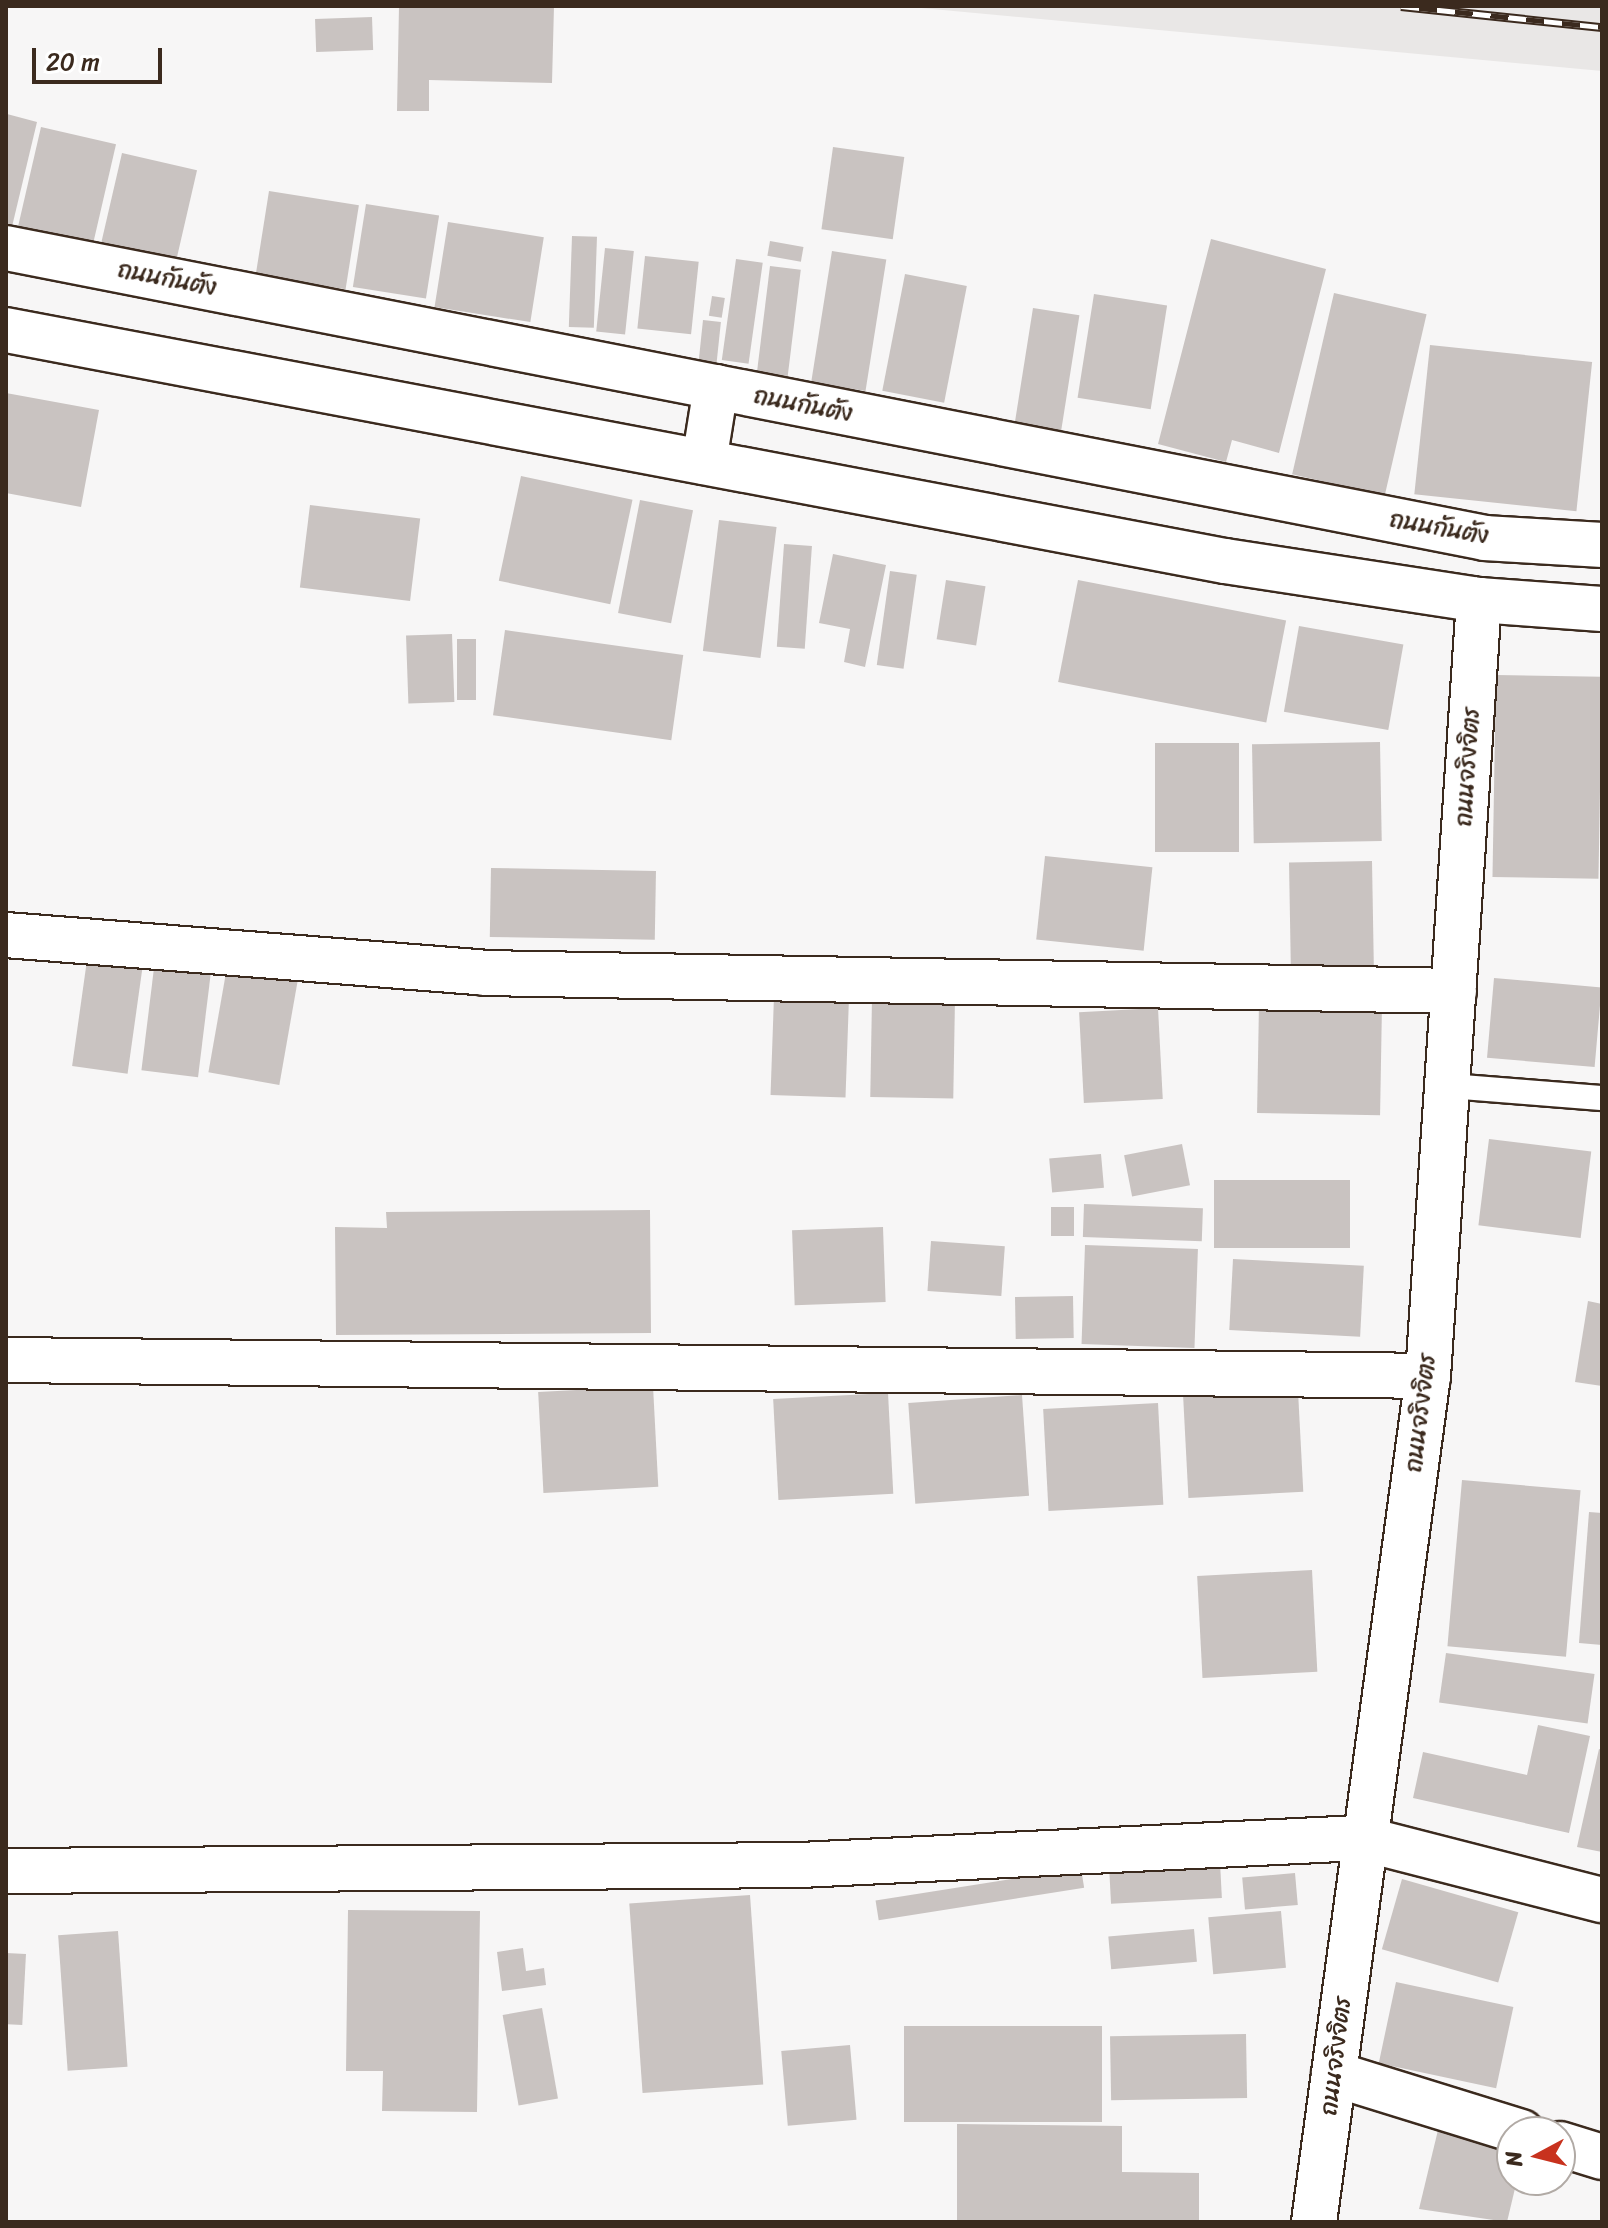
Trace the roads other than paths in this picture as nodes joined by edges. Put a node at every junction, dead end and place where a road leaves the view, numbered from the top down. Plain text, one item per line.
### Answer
1 (6, 248) edge
2 (6, 330) edge
3 (716, 387) junction
4 (704, 462) junction
5 (1485, 538) junction
6 (1602, 545) edge
7 (1479, 600) junction
8 (1602, 609) edge
9 (6, 935) edge
10 (1454, 991) junction
11 (1449, 1086) junction
12 (1602, 1098) edge
13 (6, 1360) edge
14 (1428, 1376) junction
15 (1360, 1838) junction
16 (6, 1871) edge
17 (1602, 1900) edge
18 (1334, 2074) junction
19 (1496, 2124) edge
20 (1576, 2149) edge
21 (1602, 2157) edge
22 (1314, 2222) edge

1 - 3 street, ถนนกันตัง
2 - 4 street
3 - 4 street
3 - 5 street, ถนนกันตัง
4 - 7 street
5 - 6 street, ถนนกันตัง
5 - 7 street, ถนนจริงจิตร
7 - 8 street
7 - 10 street, ถนนจริงจิตร
9 - 10 street
10 - 11 street, ถนนจริงจิตร
11 - 12 lane
11 - 14 street, ถนนจริงจิตร
13 - 14 street
14 - 15 street, ถนนจริงจิตร
15 - 16 street
15 - 17 street
15 - 18 street, ถนนจริงจิตร
18 - 19 street
18 - 22 street, ถนนจริงจิตร
20 - 21 street

